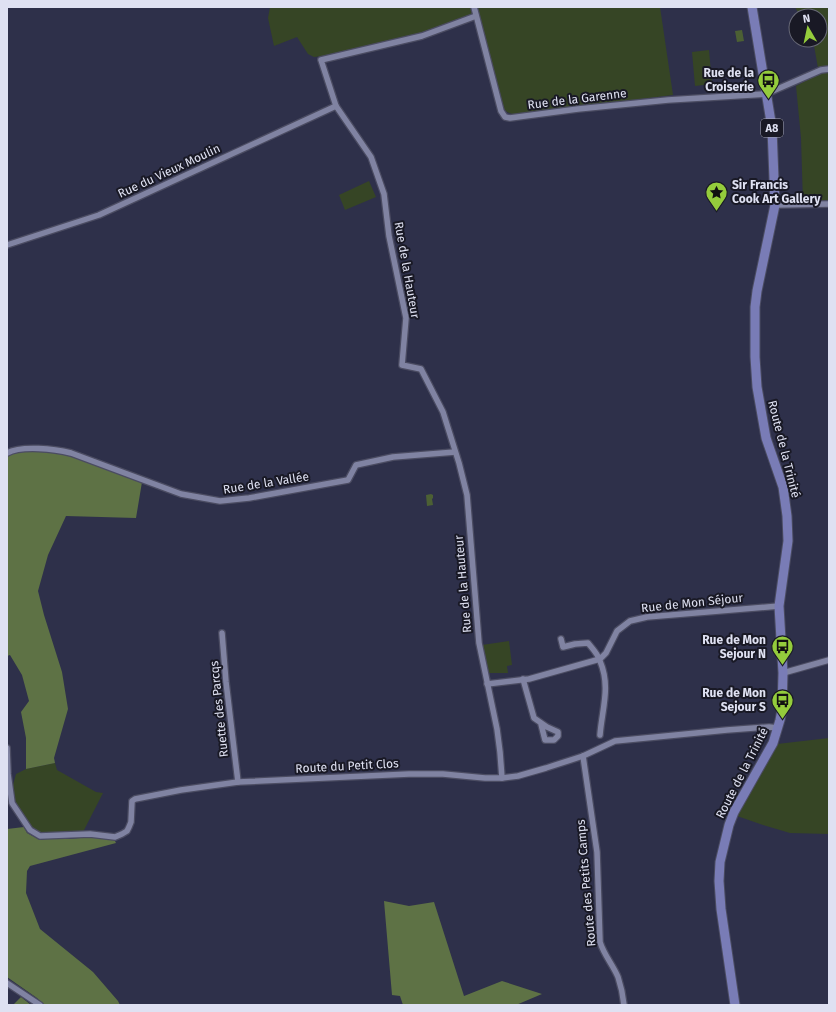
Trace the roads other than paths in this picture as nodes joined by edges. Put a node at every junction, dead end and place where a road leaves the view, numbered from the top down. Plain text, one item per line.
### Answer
1 (474, 7) edge
2 (752, 7) edge
3 (476, 16) junction
4 (829, 69) edge
5 (766, 94) junction
6 (336, 106) junction
7 (829, 204) edge
8 (775, 205) junction
9 (7, 245) edge
10 (455, 452) junction
11 (7, 453) edge
12 (779, 606) junction
13 (222, 633) dead end
14 (561, 639) dead end
15 (600, 659) junction
16 (829, 660) edge
17 (783, 673) junction
18 (523, 680) junction
19 (487, 684) junction
20 (541, 724) dead end
21 (778, 728) junction
22 (600, 736) dead end
23 (7, 748) edge
24 (583, 756) junction
25 (502, 778) junction
26 (238, 782) junction
27 (7, 983) edge
28 (40, 1005) edge
29 (624, 1005) edge
30 (735, 1005) edge

1 - 3 street, Rue de la Garenne
2 - 5 main road, Route de la Trinité / A8
3 - 5 street, Rue de la Garenne
3 - 6 street, Rue de la Hauteur
4 - 5 street
5 - 8 main road, Route de la Trinité / A8
6 - 9 street, Rue du Vieux Moulin
6 - 10 street, Rue de la Hauteur
7 - 8 street
8 - 12 main road, Route de la Trinité / A8
10 - 11 street, Rue de la Vallée
10 - 19 street, Rue de la Hauteur
12 - 15 street, Rue de Mon Séjour
12 - 17 main road, Route de la Trinité / A8
13 - 26 street, Ruette des Parcqs
14 - 15 street
15 - 18 street
15 - 22 street
16 - 17 street
17 - 21 main road, Route de la Trinité / A8
18 - 19 street
18 - 20 street
19 - 25 street, Rue de la Hauteur
21 - 24 street, Route du Petit Clos
21 - 30 main road, Route de la Trinité / A8
23 - 26 street, Route du Petit Clos
24 - 25 street, Route du Petit Clos
24 - 29 street, Route des Petits Camps
25 - 26 street, Route du Petit Clos
27 - 28 street

